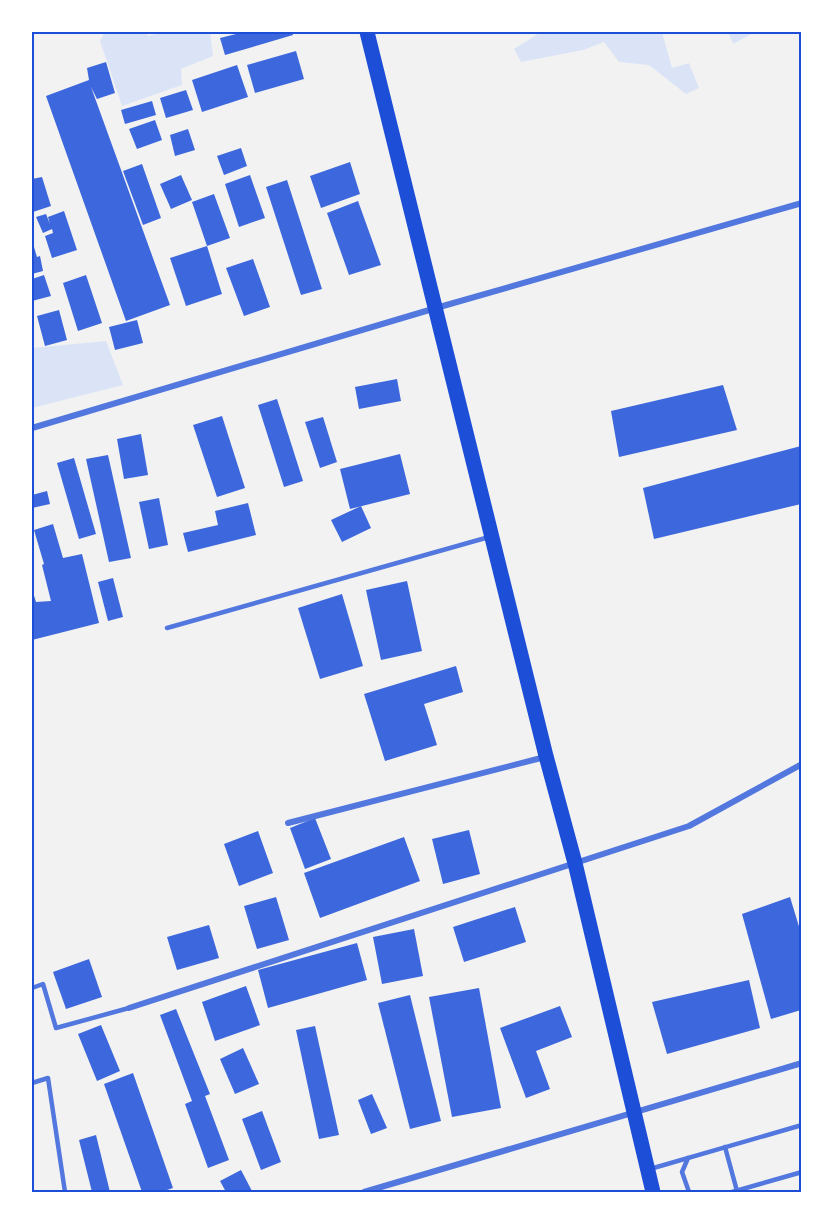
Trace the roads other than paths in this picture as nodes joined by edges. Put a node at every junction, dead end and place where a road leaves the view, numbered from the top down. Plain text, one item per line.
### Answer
1 (367, 32) edge
2 (801, 203) edge
3 (436, 308) junction
4 (32, 428) edge
5 (491, 536) junction
6 (167, 628) dead end
7 (546, 756) junction
8 (801, 764) edge
9 (288, 823) dead end
10 (575, 864) junction
11 (32, 988) edge
12 (129, 1008) joint
13 (801, 1063) edge
14 (32, 1083) edge
15 (634, 1113) junction
16 (801, 1125) edge
17 (725, 1147) junction
18 (688, 1158) junction
19 (648, 1169) junction
20 (801, 1172) edge
21 (65, 1192) edge
22 (364, 1192) edge
23 (653, 1192) edge
24 (689, 1192) edge
25 (734, 1192) edge

1 - 3 main road
2 - 3 street
3 - 4 street
3 - 5 main road
5 - 6 lane
5 - 7 main road
7 - 9 street
7 - 10 main road
8 - 10 street
10 - 12 street
10 - 15 main road
11 - 12 lane
13 - 15 street
14 - 21 lane
15 - 19 main road
15 - 22 street
16 - 17 lane
17 - 18 lane
17 - 25 lane
18 - 19 lane
18 - 24 lane
19 - 23 main road
20 - 25 lane

